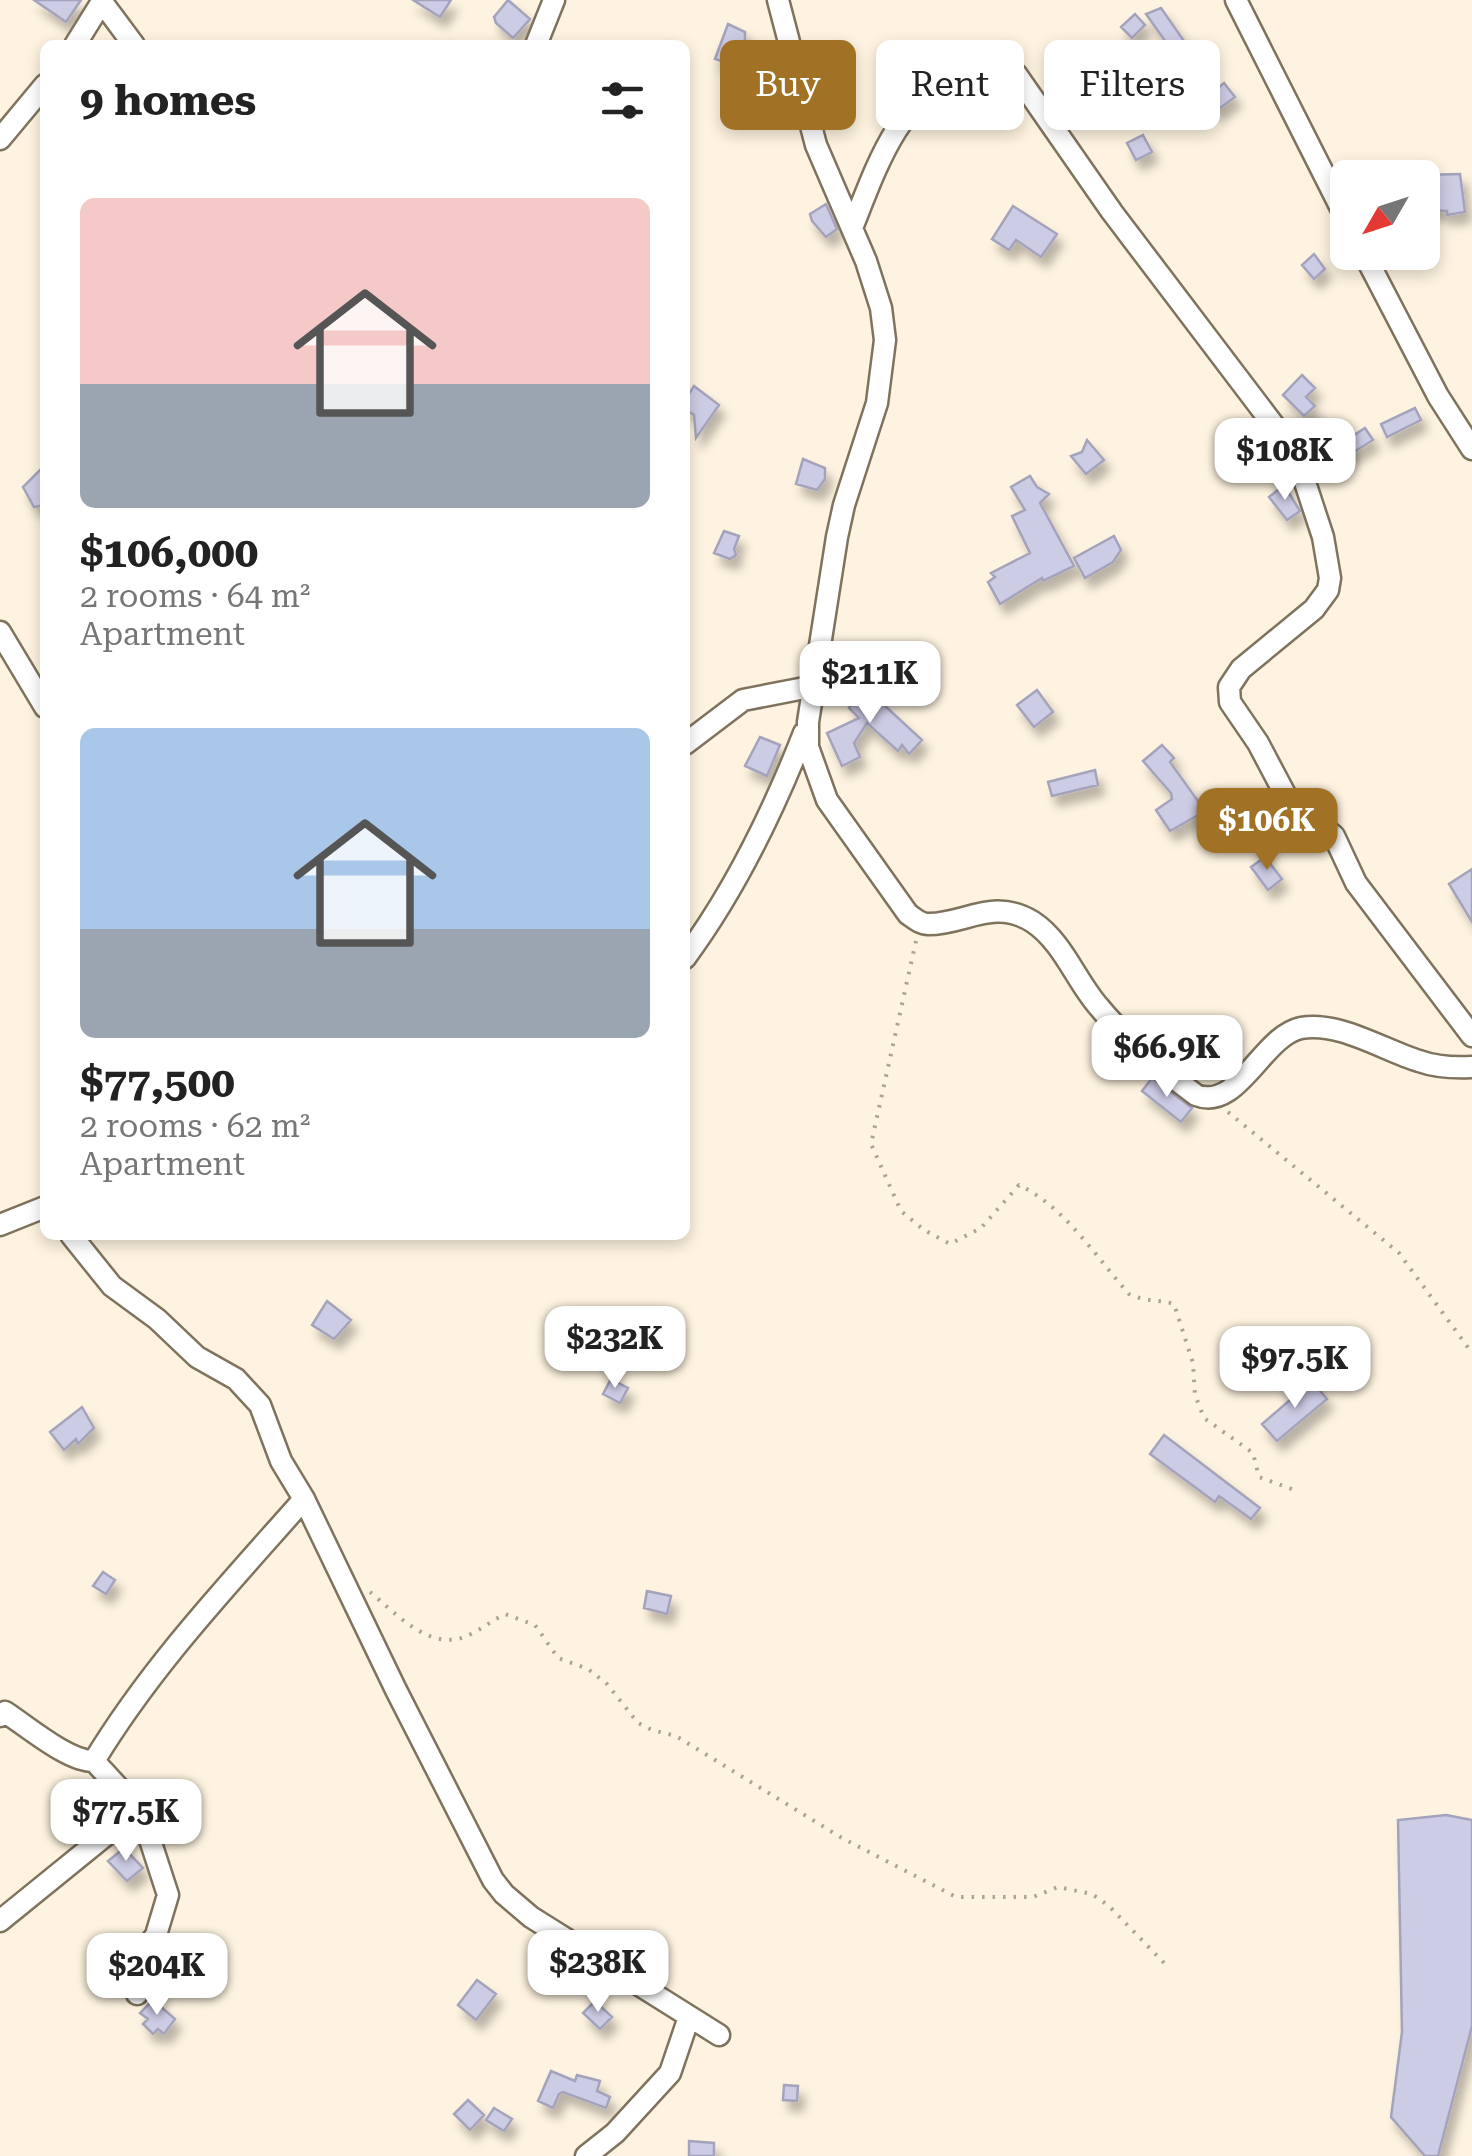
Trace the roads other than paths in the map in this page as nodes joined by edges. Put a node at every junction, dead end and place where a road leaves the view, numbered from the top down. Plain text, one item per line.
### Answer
1 (554, 0) edge
2 (778, 0) edge
3 (1236, 0) edge
4 (103, 1) edge
5 (78, 40) edge
6 (130, 40) edge
7 (538, 40) edge
8 (40, 91) edge
9 (0, 138) edge
10 (1330, 186) edge
11 (852, 228) junction
12 (1372, 270) edge
13 (1472, 449) edge
14 (0, 632) edge
15 (815, 686) junction
16 (40, 699) edge
17 (808, 722) junction
18 (690, 740) edge
19 (690, 951) edge
20 (1472, 1036) edge
21 (1472, 1066) edge
22 (40, 1209) edge
23 (0, 1226) edge
24 (75, 1240) edge
25 (304, 1498) junction
26 (0, 1716) edge
27 (94, 1761) junction
28 (136, 1806) junction
29 (0, 1921) edge
30 (137, 1994) dead end
31 (690, 2017) junction
32 (719, 2035) dead end
33 (586, 2156) edge

1 - 7 street
2 - 11 street
3 - 10 street
4 - 5 street
4 - 6 street
8 - 9 street
11 - 15 street
11 - 20 street
12 - 13 street
14 - 16 street
15 - 17 street
15 - 18 street
17 - 19 street
17 - 21 street
22 - 23 street
24 - 25 street
25 - 27 street
25 - 31 street
26 - 27 street
27 - 28 street
28 - 29 street
28 - 30 street
31 - 32 street
31 - 33 street

